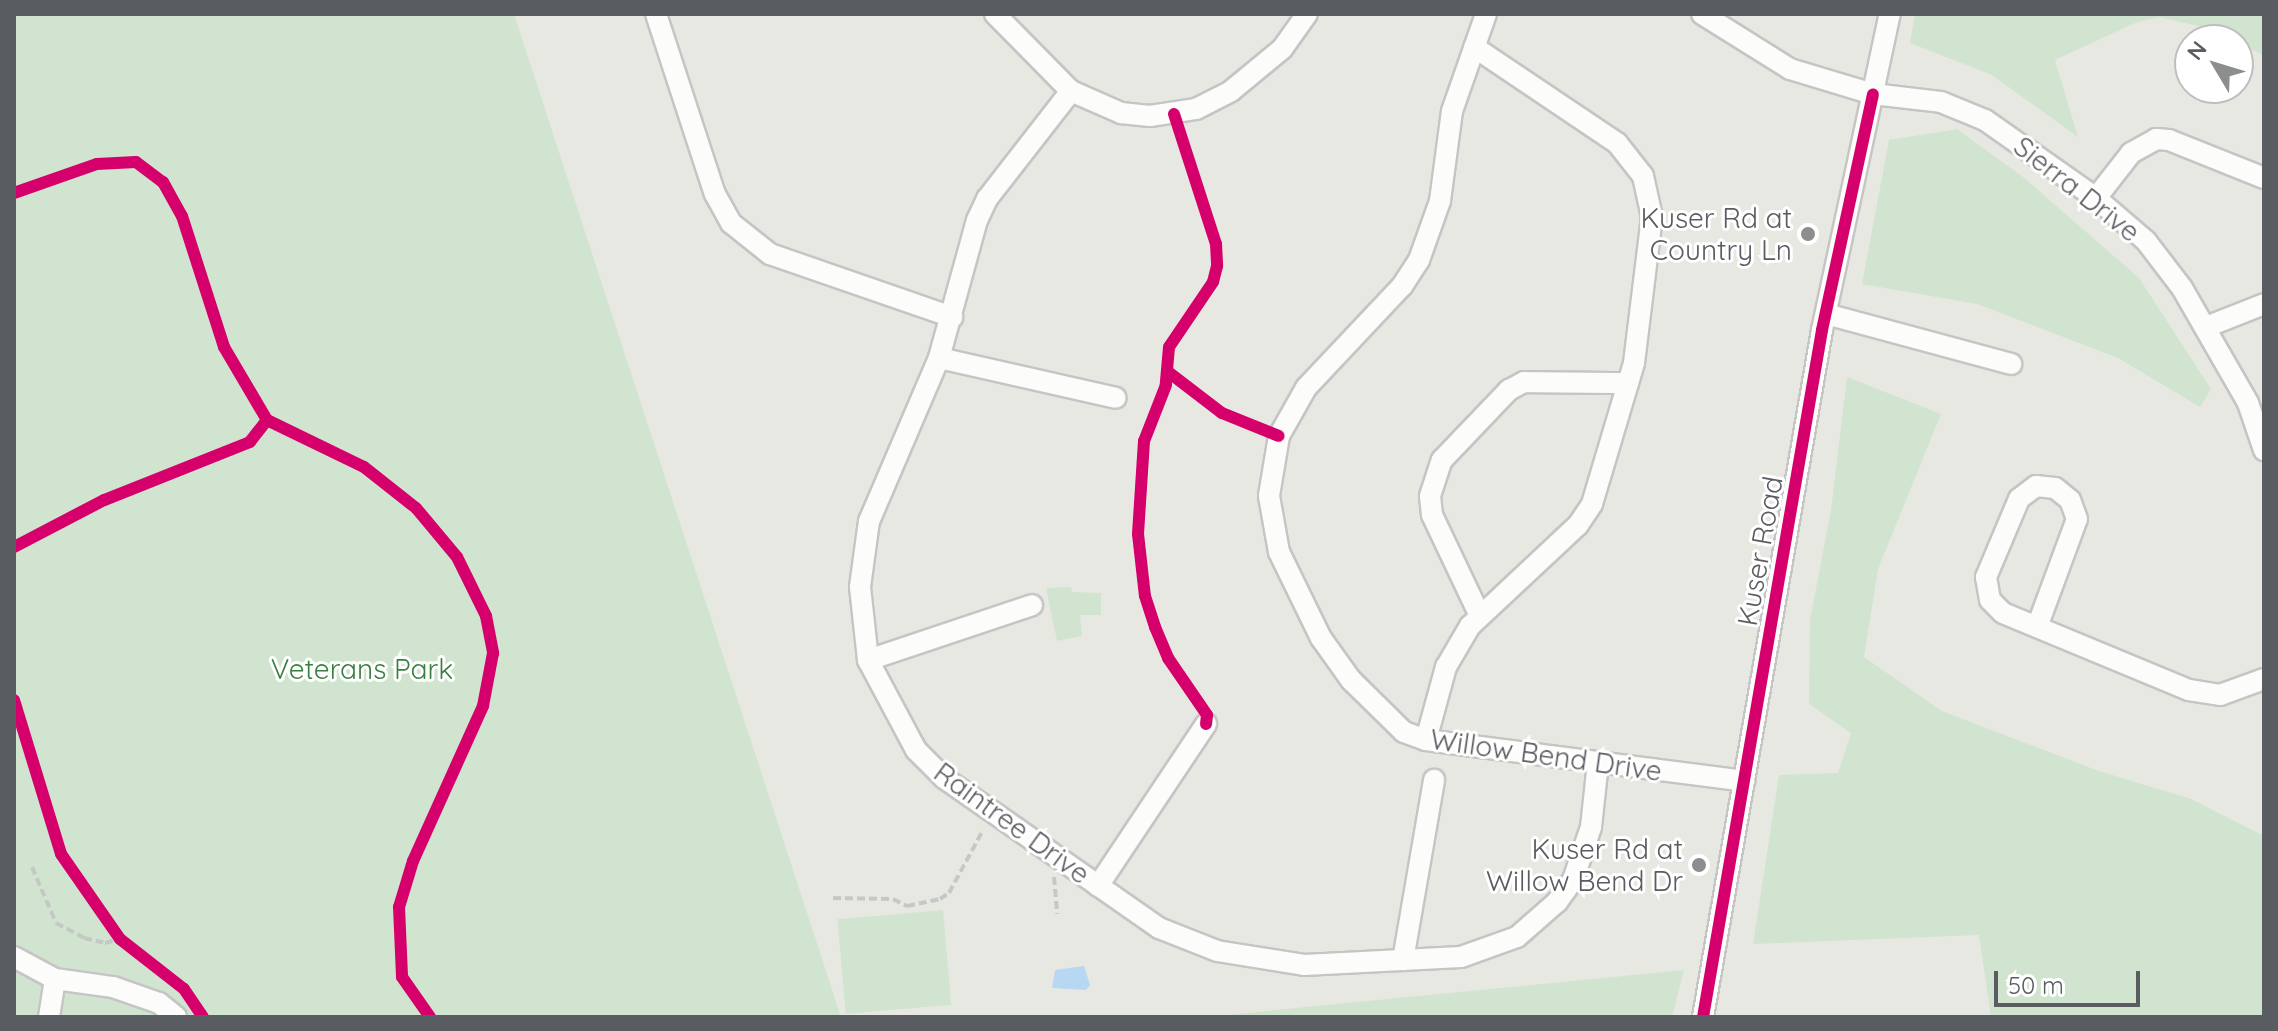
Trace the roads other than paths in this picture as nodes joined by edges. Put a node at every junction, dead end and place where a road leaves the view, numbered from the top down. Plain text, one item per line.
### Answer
1 (656, 14) edge
2 (995, 14) edge
3 (1307, 14) edge
4 (1486, 14) edge
5 (1702, 14) edge
6 (1890, 14) edge
7 (1474, 47) junction
8 (1071, 91) junction
9 (1873, 94) junction
10 (2264, 178) edge
11 (2096, 198) junction
12 (2264, 304) edge
13 (1826, 314) junction
14 (952, 317) junction
15 (2206, 327) junction
16 (939, 358) junction
17 (2011, 364) dead end
18 (1628, 383) junction
19 (1116, 398) dead end
20 (2264, 450) edge
21 (1032, 605) dead end
22 (1480, 616) junction
23 (2037, 627) junction
24 (868, 660) junction
25 (2264, 679) edge
26 (1206, 724) dead end
27 (1426, 740) junction
28 (1598, 763) junction
29 (1434, 780) dead end
30 (1744, 781) junction
31 (1098, 886) junction
32 (14, 957) edge
33 (1403, 960) junction
34 (55, 979) junction
35 (49, 1017) edge
36 (176, 1017) edge
37 (1703, 1017) edge

1 - 14 street
2 - 8 street
3 - 8 street
4 - 7 street, Willow Bend Drive
5 - 9 street, Sierra Drive
6 - 9 street, Kuser Road
7 - 18 street
7 - 27 street, Willow Bend Drive
8 - 14 street, Raintree Drive
9 - 11 street, Sierra Drive
9 - 13 street, Kuser Road
10 - 11 street
11 - 15 street, Sierra Drive
12 - 15 street
13 - 17 street
13 - 30 street, Kuser Road
14 - 16 street, Raintree Drive
15 - 20 street, Sierra Drive
16 - 19 street
16 - 24 street, Raintree Drive
18 - 22 street
18 - 22 street
21 - 24 street
22 - 27 street
23 - 23 street
23 - 25 street
24 - 31 street, Raintree Drive
26 - 31 street
27 - 28 street, Willow Bend Drive
28 - 30 street, Willow Bend Drive
28 - 33 street, Raintree Drive
29 - 33 street
30 - 37 street, Kuser Road
31 - 33 street, Raintree Drive
32 - 34 street
34 - 35 street
34 - 36 street

